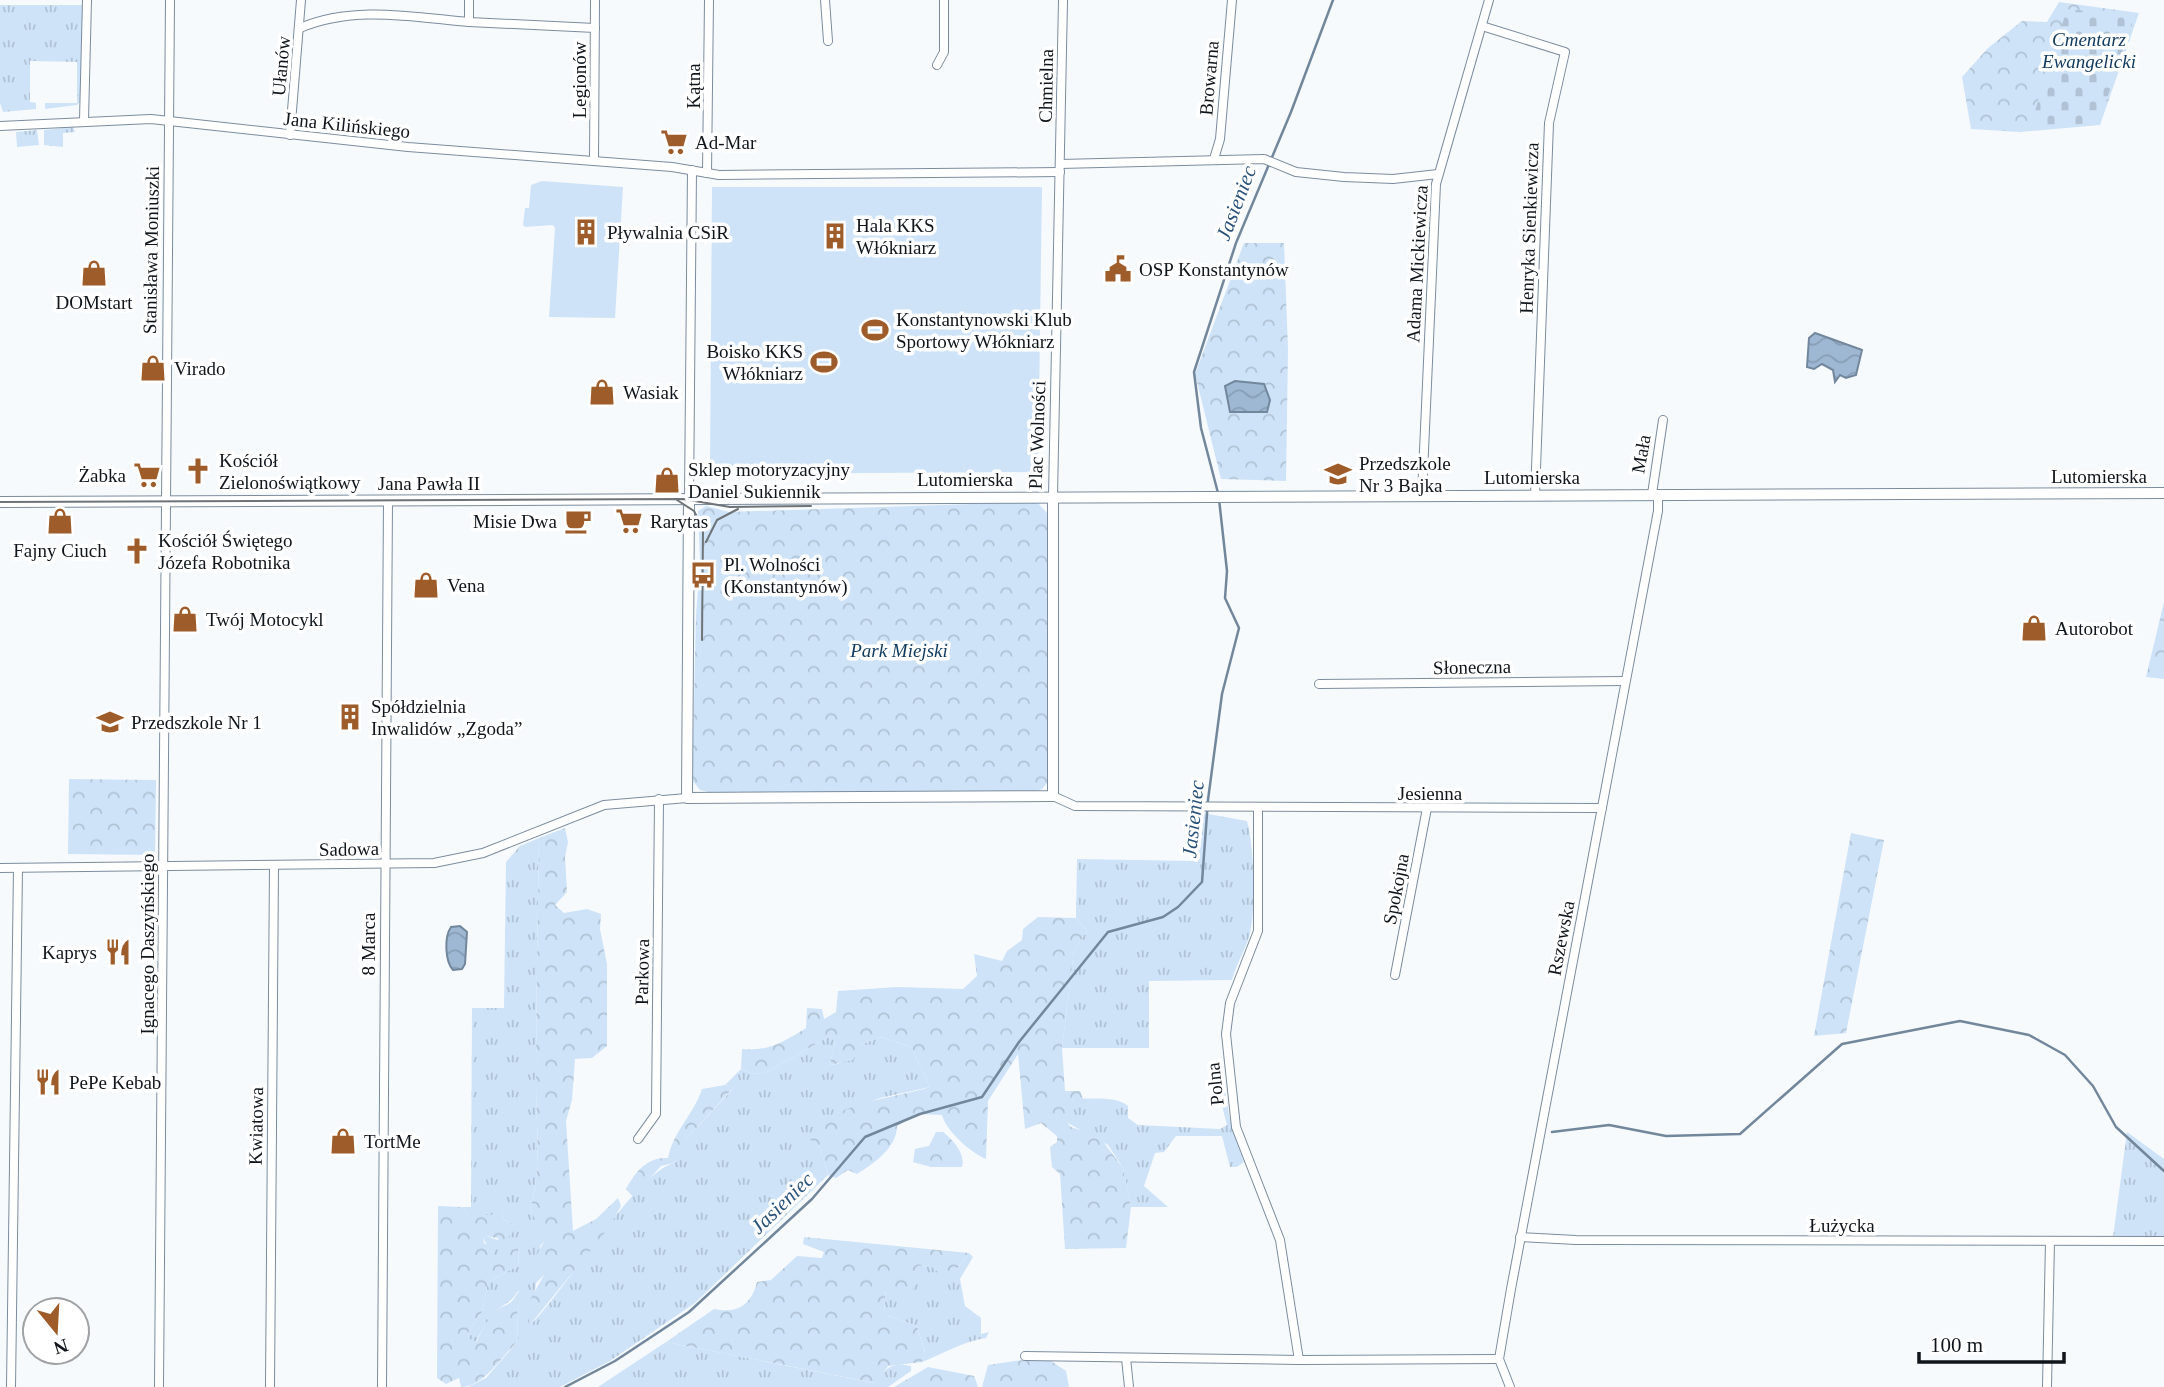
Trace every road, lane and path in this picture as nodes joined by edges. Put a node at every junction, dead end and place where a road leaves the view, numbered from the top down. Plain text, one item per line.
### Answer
1 (87, 0) edge
2 (170, 0) edge
3 (301, 0) edge
4 (469, 0) edge
5 (595, 0) edge
6 (709, 0) edge
7 (825, 0) edge
8 (944, 0) edge
9 (1063, 0) edge
10 (1232, 0) edge
11 (1489, 0) edge
12 (469, 22) junction
13 (1482, 26) junction
14 (300, 28) junction
15 (595, 28) junction
16 (828, 41) dead end
17 (937, 65) dead end
18 (84, 120) junction
19 (168, 121) junction
20 (0, 126) edge
21 (290, 135) junction
22 (1214, 159) junction
23 (594, 161) junction
24 (1060, 168) junction
25 (692, 170) junction
26 (707, 173) junction
27 (1438, 174) junction
28 (1663, 420) dead end
29 (2164, 493) edge
30 (1422, 495) junction
31 (1535, 495) junction
32 (1655, 495) junction
33 (1053, 496) junction
34 (689, 499) junction
35 (169, 500) junction
36 (387, 501) junction
37 (0, 502) edge
38 (1625, 681) junction
39 (1320, 684) dead end
40 (1053, 796) junction
41 (687, 798) junction
42 (659, 799) junction
43 (1427, 808) junction
44 (1602, 808) junction
45 (1258, 809) junction
46 (384, 864) junction
47 (274, 866) junction
48 (0, 867) edge
49 (163, 867) junction
50 (18, 868) junction
51 (1395, 975) dead end
52 (638, 1139) dead end
53 (1520, 1237) junction
54 (2050, 1241) junction
55 (2164, 1241) edge
56 (1025, 1356) dead end
57 (1126, 1358) junction
58 (1499, 1359) junction
59 (1299, 1360) junction
60 (11, 1387) edge
61 (159, 1387) edge
62 (270, 1387) edge
63 (382, 1387) edge
64 (1129, 1387) edge
65 (1510, 1387) edge
66 (2047, 1387) edge

1 - 18 street
2 - 19 street, Stanisława Moniuszki
3 - 14 street, Ułanów
4 - 12 street
5 - 15 street, Legionów
6 - 26 street, Kątna
7 - 16 street
8 - 17 street
9 - 24 street, Chmielna
10 - 22 street, Browarna
11 - 13 street, Adama Mickiewicza
12 - 14 street
12 - 15 street
13 - 27 street, Adama Mickiewicza
13 - 31 street, Henryka Sienkiewicza
14 - 21 street, Ułanów
15 - 23 street, Legionów
18 - 19 street, Jana Kilińskiego
18 - 20 street, Jana Kilińskiego
19 - 21 street, Jana Kilińskiego
19 - 35 street, Stanisława Moniuszki
21 - 23 street, Jana Kilińskiego
22 - 24 street
22 - 27 street
23 - 25 street, Jana Kilińskiego
24 - 26 street
24 - 33 street, Plac Wolności
25 - 26 street
25 - 34 street
27 - 30 street, Adama Mickiewicza
28 - 32 street, Mała
29 - 32 main road, Lutomierska
30 - 31 main road, Lutomierska
30 - 33 main road, Lutomierska
31 - 32 main road, Lutomierska
32 - 38 street, Rszewska
33 - 34 main road, Lutomierska
33 - 40 main road, Plac Wolności
34 - 36 main road, Jana Pawła II
34 - 41 main road
35 - 36 main road, Jana Pawła II
35 - 37 main road, Jana Pawła II
35 - 49 street, Ignacego Daszyńskiego
36 - 46 street, 8 Marca
38 - 39 street, Słoneczna
38 - 44 street, Rszewska
40 - 41 main road
40 - 45 street
41 - 42 street, Sadowa
42 - 46 street, Sadowa
42 - 52 street, Parkowa
43 - 44 street, Jesienna
43 - 45 street, Jesienna
43 - 51 street, Spokojna
44 - 53 street, Rszewska
45 - 59 street, Polna
46 - 47 street, Sadowa
46 - 63 street, 8 Marca
47 - 49 street, Sadowa
47 - 62 street, Kwiatowa
48 - 50 street, Sadowa
49 - 50 street, Sadowa
49 - 61 street, Ignacego Daszyńskiego
50 - 60 street
53 - 54 street, Łużycka
53 - 58 street, Rszewska
54 - 55 street, Łużycka
54 - 66 street
56 - 57 street
57 - 59 street
57 - 64 street
58 - 59 street
58 - 65 street

